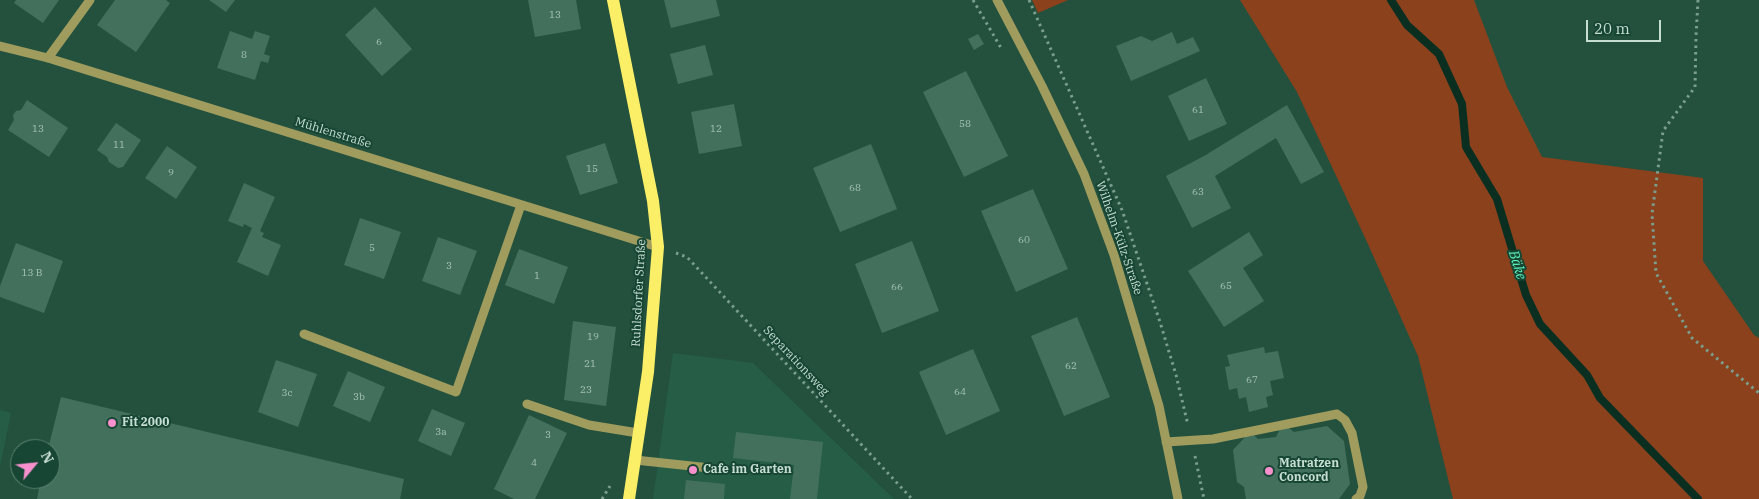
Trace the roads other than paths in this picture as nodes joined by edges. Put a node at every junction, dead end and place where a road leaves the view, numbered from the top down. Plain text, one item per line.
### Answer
1 (90, 0) edge
2 (613, 0) edge
3 (997, 0) edge
4 (0, 46) edge
5 (48, 58) junction
6 (521, 205) junction
7 (658, 248) junction
8 (304, 334) dead end
9 (527, 404) dead end
10 (638, 433) junction
11 (1166, 442) junction
12 (635, 460) junction
13 (710, 468) dead end
14 (629, 499) edge
15 (1178, 499) edge
16 (1356, 499) edge

1 - 5 street
2 - 7 main road, Ruhlsdorfer Straße
3 - 11 street, Wilhelm-Külz-Straße
4 - 5 street, Mühlenstraße
5 - 6 street, Mühlenstraße
6 - 7 street, Mühlenstraße
6 - 8 street
7 - 10 main road, Ruhlsdorfer Straße
9 - 10 street
10 - 12 main road, Ruhlsdorfer Straße
11 - 15 street, Wilhelm-Külz-Straße
11 - 16 street
12 - 13 street
12 - 14 main road, Ruhlsdorfer Straße

